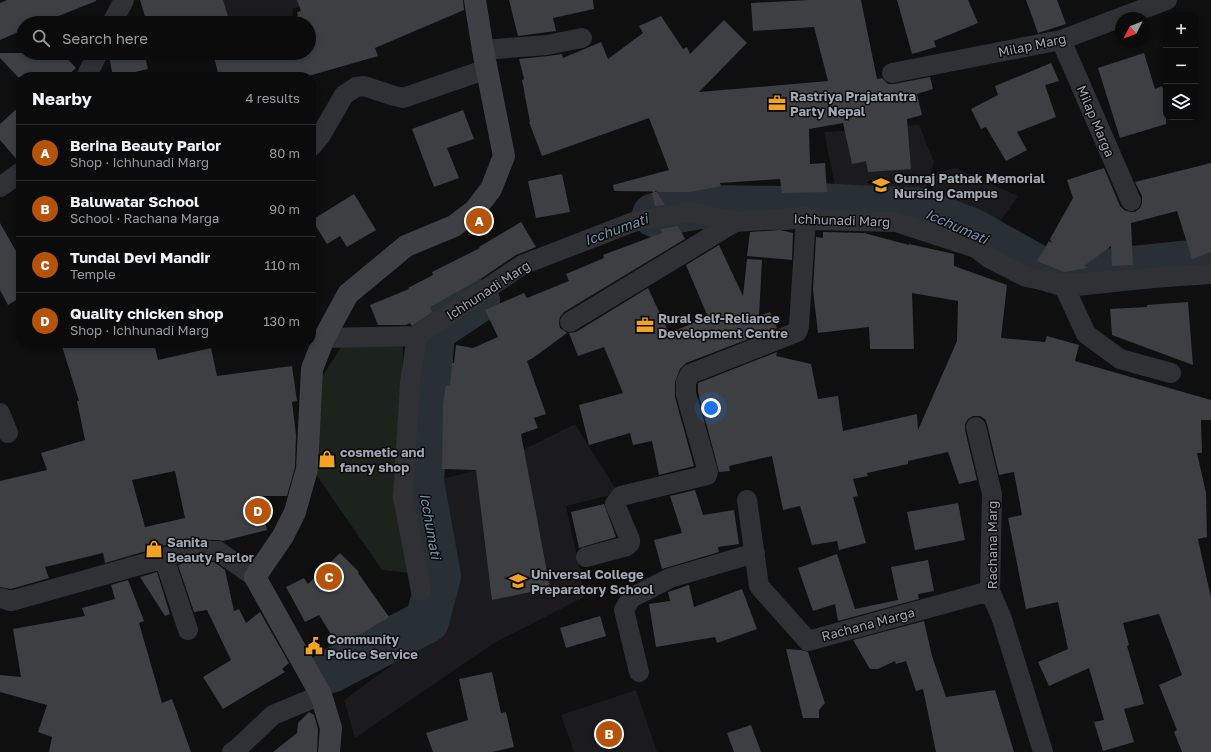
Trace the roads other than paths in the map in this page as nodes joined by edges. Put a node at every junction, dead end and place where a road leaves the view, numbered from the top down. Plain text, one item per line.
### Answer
1 (124, 0) edge
2 (475, 0) edge
3 (1167, 0) edge
4 (116, 16) edge
5 (582, 38) dead end
6 (1061, 40) junction
7 (94, 60) edge
8 (485, 60) junction
9 (88, 72) edge
10 (892, 73) dead end
11 (316, 141) edge
12 (16, 173) edge
13 (16, 175) edge
14 (0, 178) edge
15 (0, 187) edge
16 (1131, 201) dead end
17 (806, 217) junction
18 (735, 222) junction
19 (1211, 274) edge
20 (1063, 284) junction
21 (570, 322) dead end
22 (417, 336) junction
23 (324, 338) junction
24 (1171, 373) dead end
25 (0, 413) edge
26 (976, 428) dead end
27 (8, 433) dead end
28 (748, 500) dead end
29 (755, 553) junction
30 (586, 557) dead end
31 (164, 558) junction
32 (255, 577) junction
33 (421, 591) dead end
34 (990, 591) junction
35 (0, 598) edge
36 (188, 630) dead end
37 (639, 672) dead end
38 (321, 695) junction
39 (232, 752) edge
40 (329, 752) edge
41 (1043, 752) edge

1 - 4 street
2 - 8 street
3 - 6 street, Milap Marg
5 - 8 street
6 - 10 street, Milap Marg
6 - 16 street, Milap Marga
7 - 9 street
8 - 11 street
8 - 23 street
12 - 14 street
13 - 15 street
17 - 18 street, Ichhunadi Marg
17 - 20 street, Ichhunadi Marg
17 - 30 street
18 - 21 street
18 - 22 street, Ichhunadi Marg
19 - 20 street, Ichhunadi Marg
20 - 24 street
22 - 23 street
22 - 33 street
23 - 32 street
25 - 27 street
26 - 34 street, Rachana Marg
28 - 29 street, Rachana Marga
29 - 34 street, Rachana Marga
29 - 37 street
31 - 32 street
31 - 35 street
31 - 36 street
32 - 38 street
34 - 41 street, Rachana Marg
38 - 39 street
38 - 40 street

